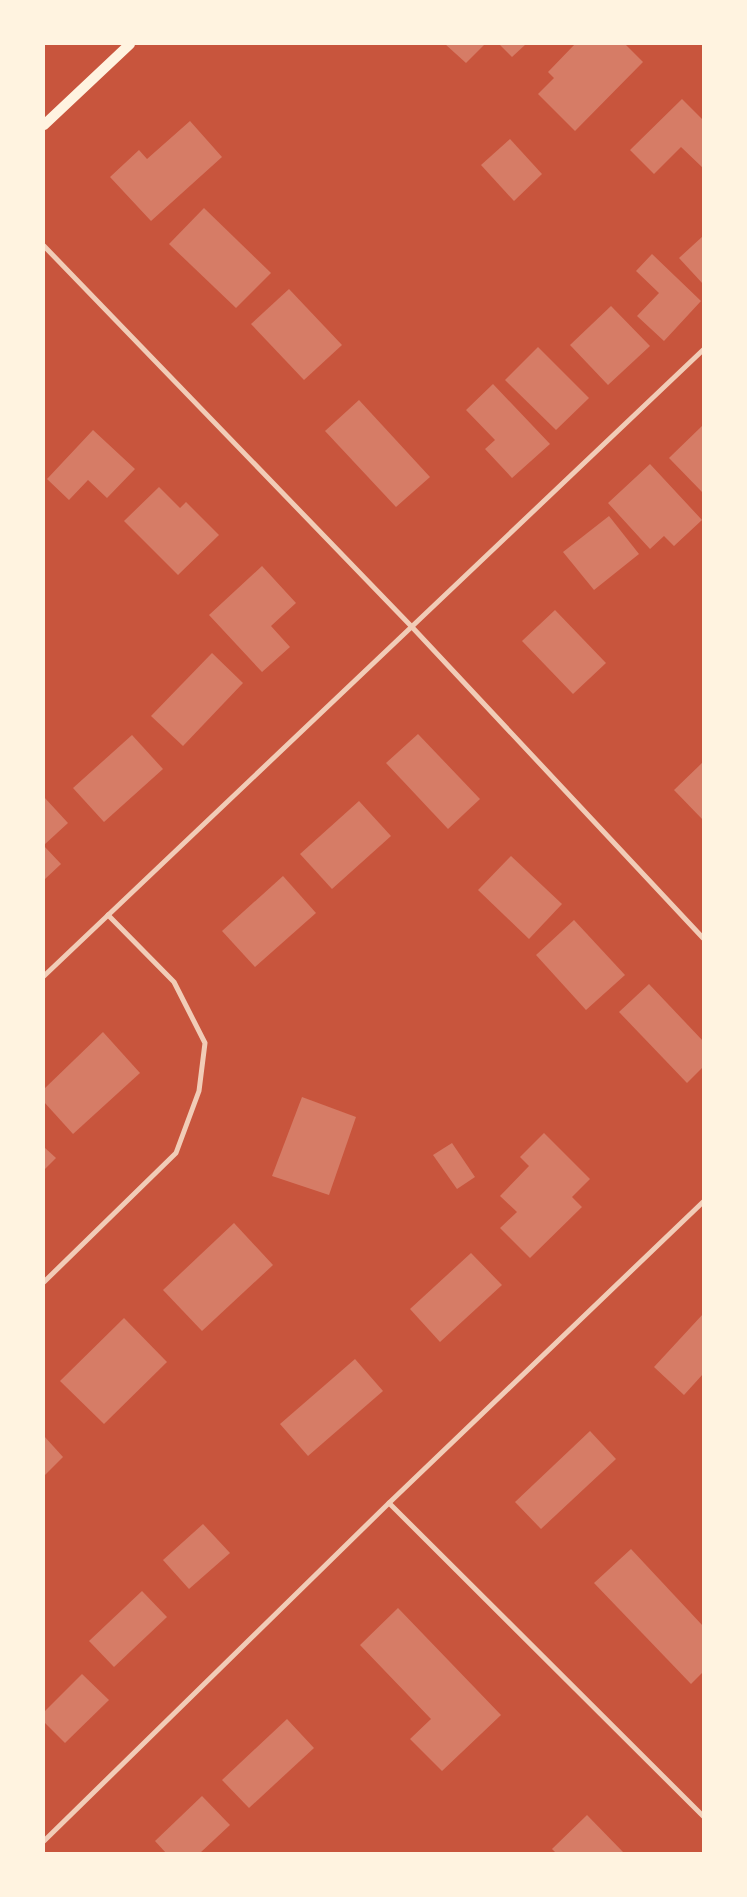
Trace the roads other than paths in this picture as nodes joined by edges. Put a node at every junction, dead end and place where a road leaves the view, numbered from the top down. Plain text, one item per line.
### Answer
1 (130, 44) edge
2 (44, 124) edge
3 (44, 246) edge
4 (703, 350) edge
5 (412, 627) junction
6 (108, 915) junction
7 (703, 938) edge
8 (44, 976) edge
9 (703, 1202) edge
10 (44, 1282) edge
11 (389, 1504) junction
12 (703, 1816) edge
13 (44, 1841) edge

1 - 2 main road
3 - 5 street
4 - 5 street
5 - 6 street
5 - 7 street
6 - 8 street
6 - 10 street
9 - 11 street
11 - 12 street
11 - 13 street

